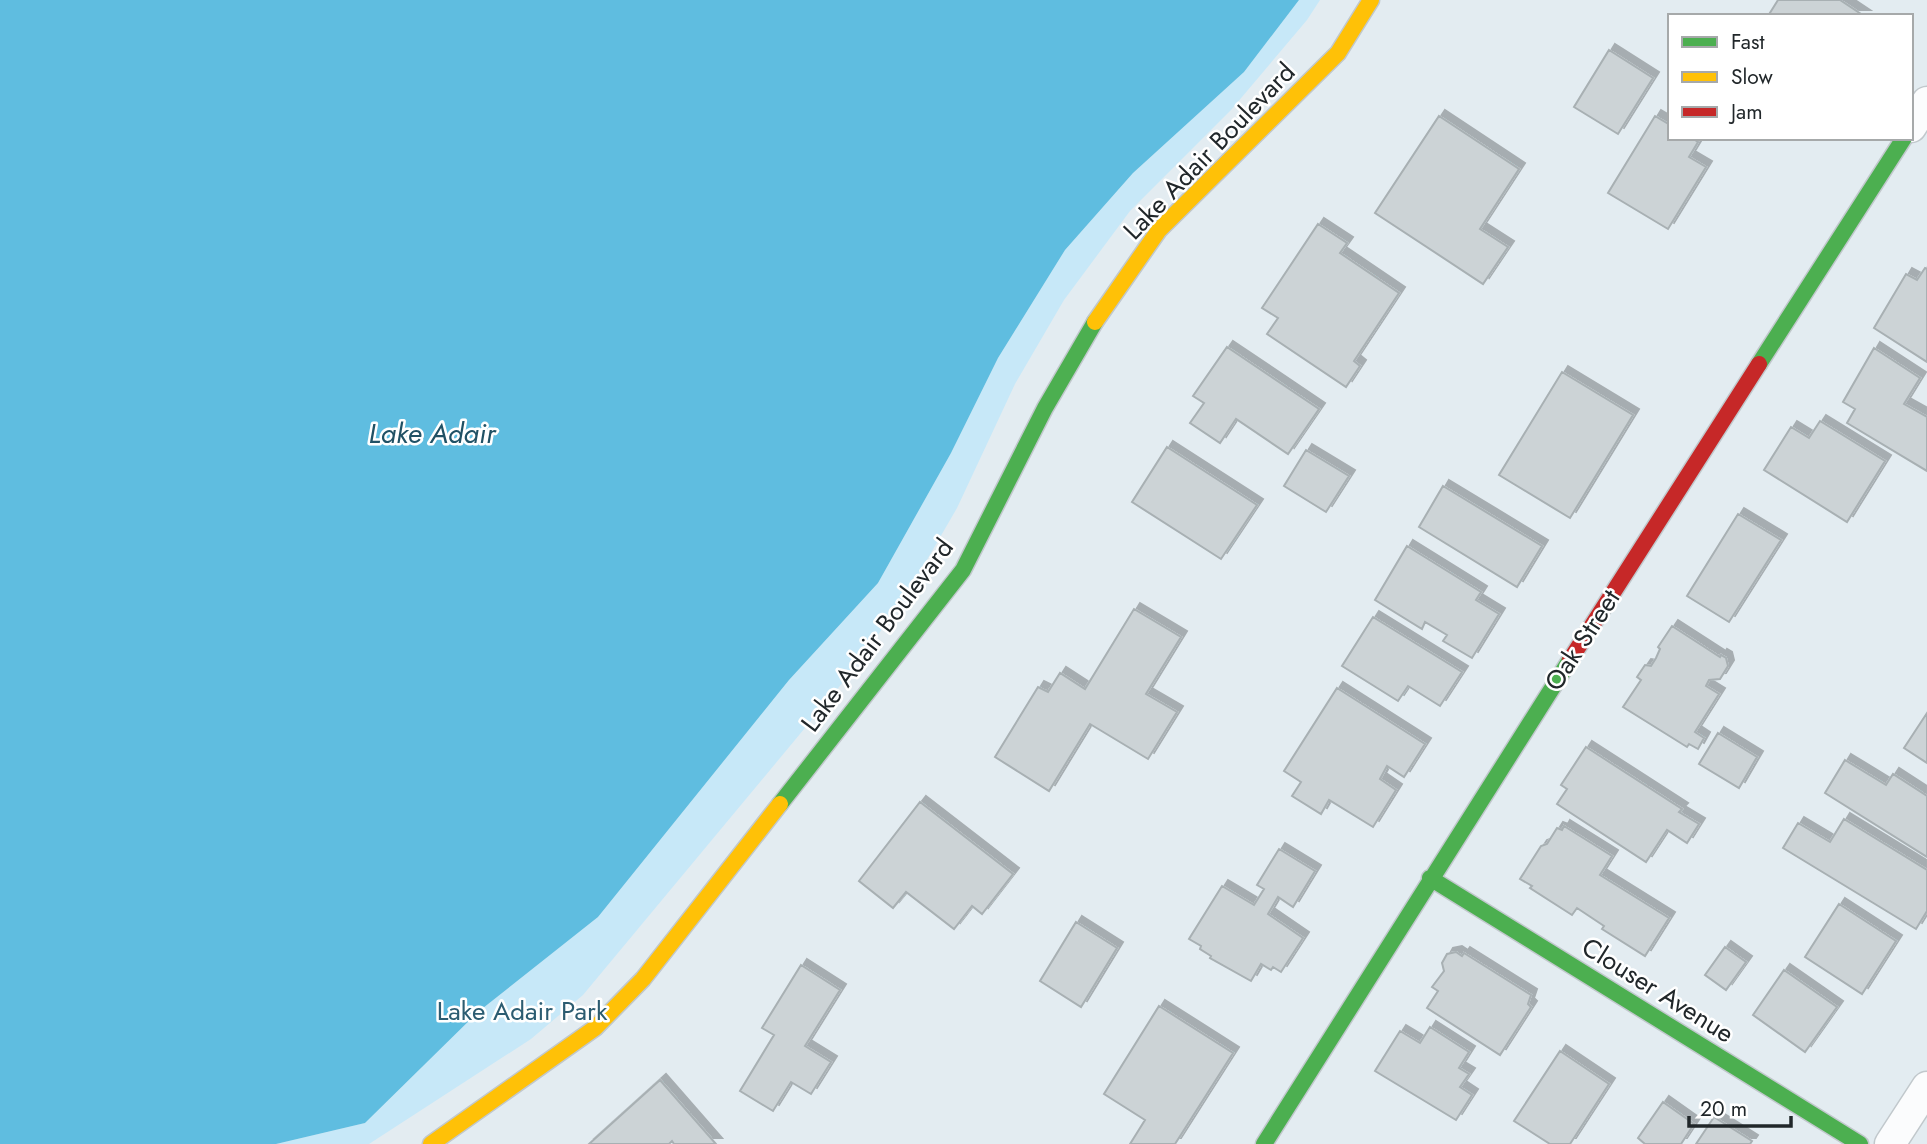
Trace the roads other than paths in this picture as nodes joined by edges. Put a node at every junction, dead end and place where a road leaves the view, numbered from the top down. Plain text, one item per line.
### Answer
1 (1371, 0) edge
2 (1927, 102) edge
3 (1913, 124) edge
4 (1903, 140) edge
5 (1430, 878) junction
6 (1927, 1087) edge
7 (431, 1144) edge
8 (1264, 1144) edge
9 (1860, 1144) edge
10 (1890, 1144) edge

1 - 7 street, Lake Adair Boulevard
2 - 3 street
4 - 5 street, Oak Street
5 - 8 street, Oak Street
5 - 9 street, Clouser Avenue
6 - 10 street

